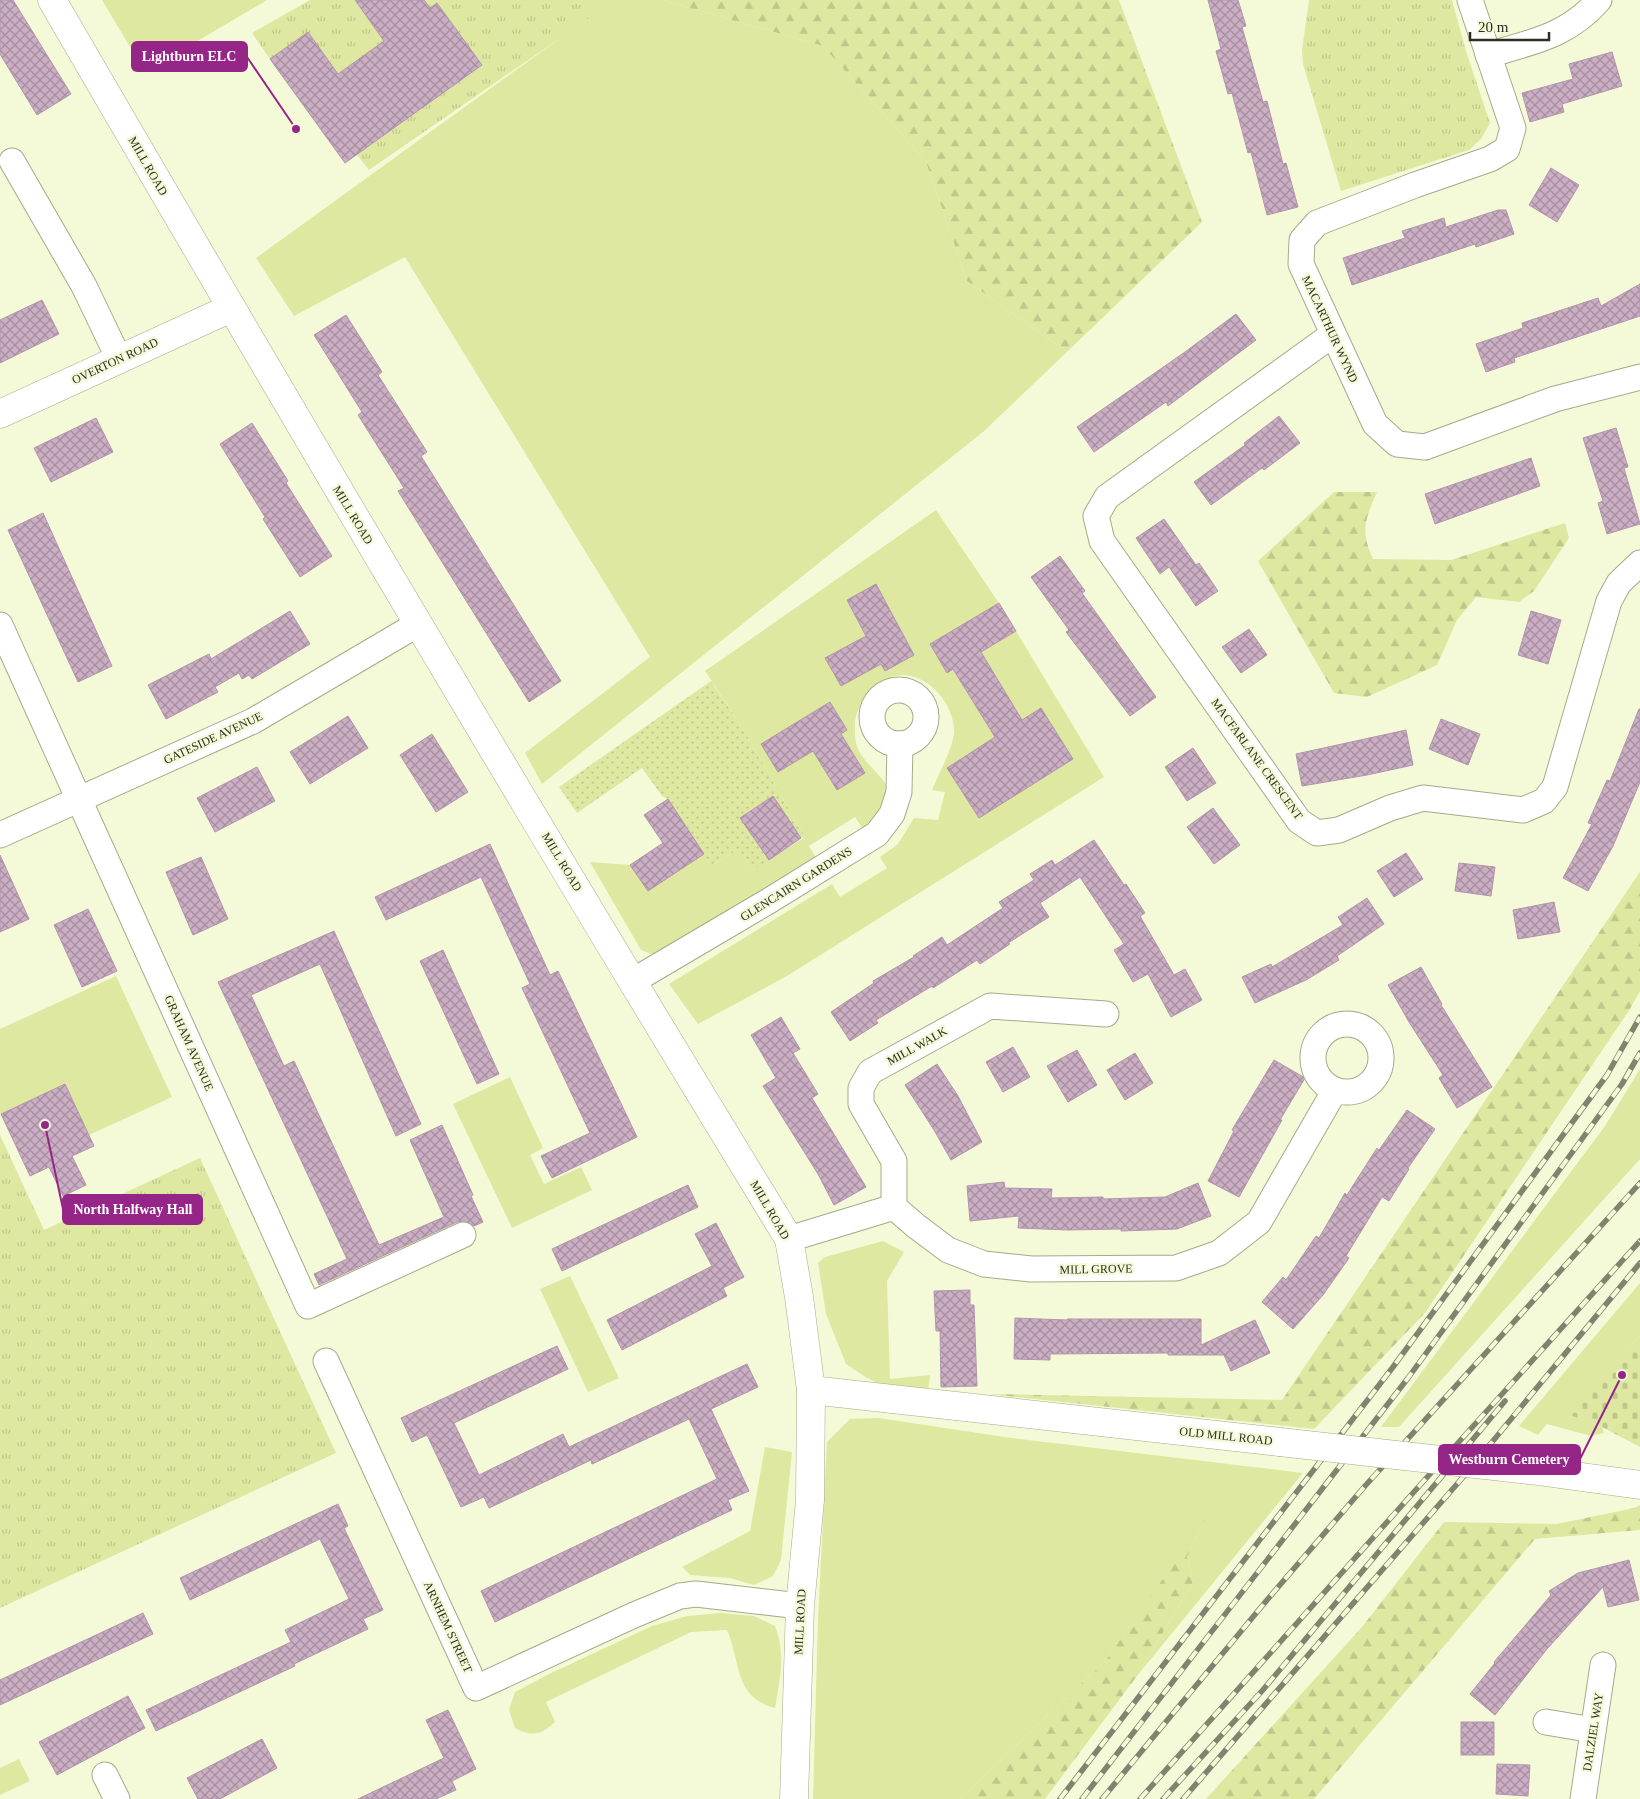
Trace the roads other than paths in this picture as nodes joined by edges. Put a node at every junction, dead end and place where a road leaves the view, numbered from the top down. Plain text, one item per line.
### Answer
1 (52, 0) edge
2 (1470, 0) edge
3 (1599, 0) edge
4 (1488, 54) junction
5 (12, 161) dead end
6 (231, 308) junction
7 (1332, 334) junction
8 (119, 359) junction
9 (1640, 376) edge
10 (0, 414) edge
11 (1640, 563) edge
12 (418, 624) junction
13 (0, 625) edge
14 (900, 744) dead end
15 (79, 800) junction
16 (0, 835) edge
17 (633, 981) junction
18 (1106, 1014) dead end
19 (1335, 1090) dead end
20 (894, 1207) junction
21 (463, 1235) dead end
22 (788, 1239) junction
23 (326, 1361) dead end
24 (811, 1390) junction
25 (1640, 1485) edge
26 (800, 1606) junction
27 (1603, 1665) dead end
28 (1546, 1722) dead end
29 (1593, 1730) junction
30 (106, 1775) dead end
31 (117, 1799) edge
32 (794, 1799) edge
33 (1582, 1799) edge

1 - 6 street, MILL ROAD
2 - 4 street, MACARTHUR WYND
3 - 4 street
4 - 7 street, MACARTHUR WYND
5 - 8 street
6 - 8 street, OVERTON ROAD
6 - 12 street, MILL ROAD
7 - 9 street, MACARTHUR WYND
7 - 11 street, MACFARLANE CRESCENT
8 - 10 street, OVERTON ROAD
12 - 15 street, GATESIDE AVENUE
12 - 17 street, MILL ROAD
13 - 15 street, GRAHAM AVENUE
14 - 17 street, GLENCAIRN GARDENS
15 - 16 street, GATESIDE AVENUE
15 - 21 street, GRAHAM AVENUE
17 - 22 street, MILL ROAD
18 - 20 street, MILL WALK
19 - 20 street, MILL GROVE
20 - 22 street
22 - 24 street, MILL ROAD
23 - 26 street, ARNHEM STREET
24 - 25 street, OLD MILL ROAD, bridge
24 - 26 street, MILL ROAD
26 - 32 street, MILL ROAD
27 - 29 street, DALZIEL WAY
28 - 29 street
29 - 33 street, DALZIEL WAY
30 - 31 street

